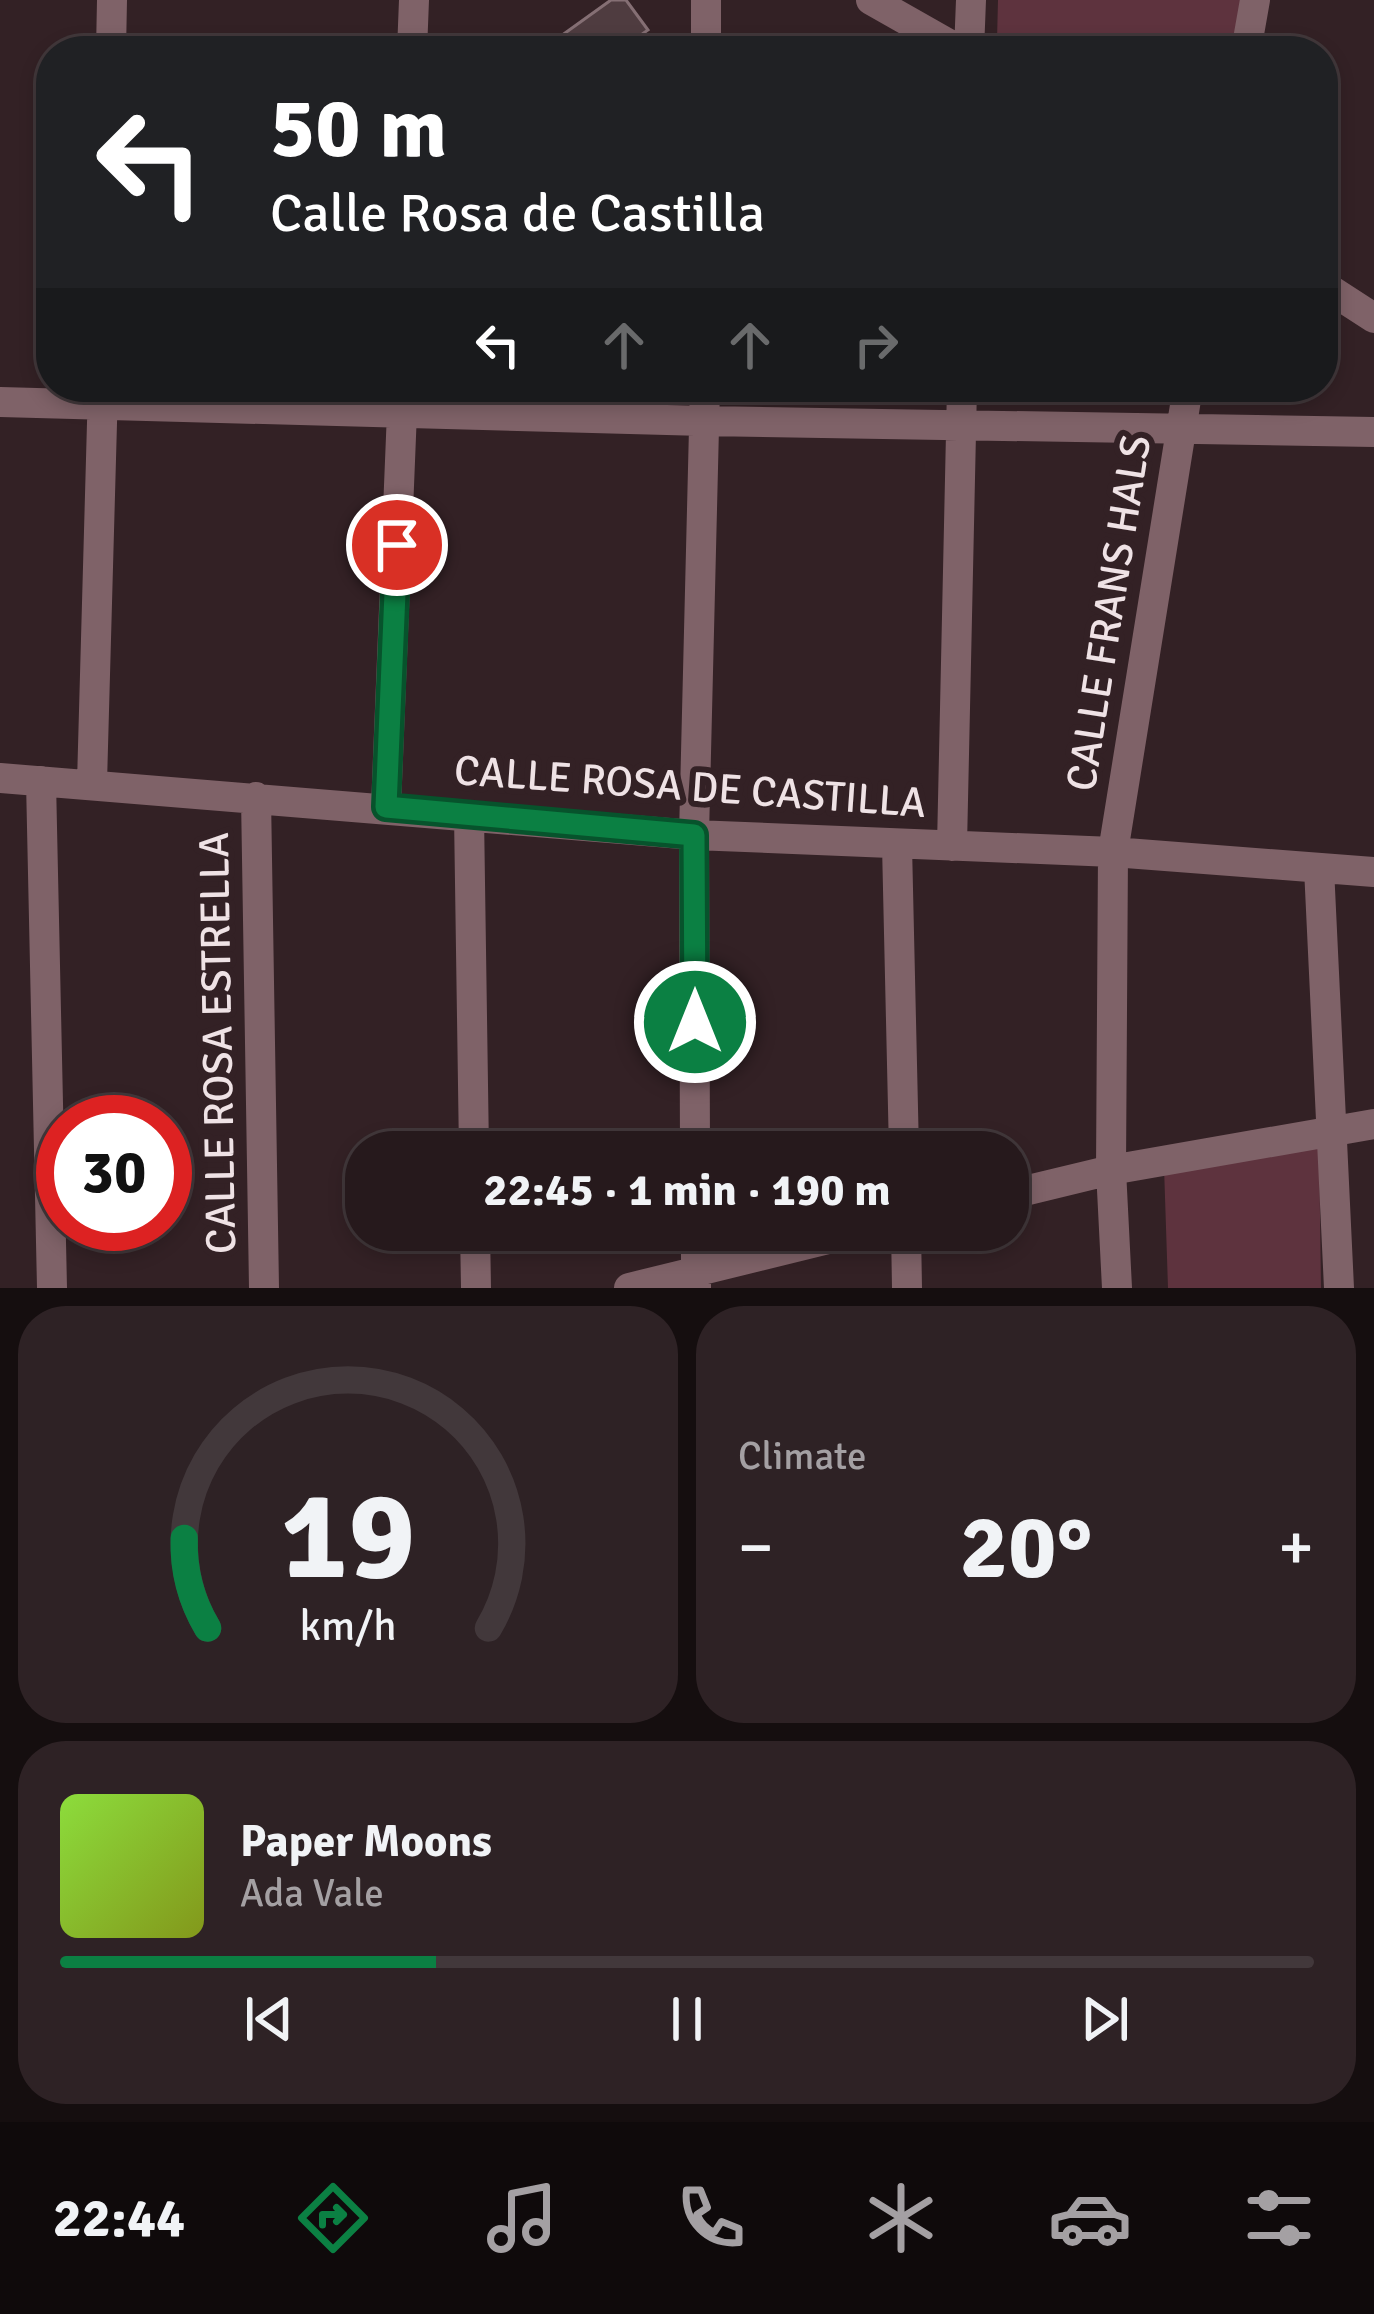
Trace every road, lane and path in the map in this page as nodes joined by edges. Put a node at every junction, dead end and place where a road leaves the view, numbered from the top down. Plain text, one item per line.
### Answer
1 (112, 0) edge
2 (414, 0) edge
3 (706, 0) edge
4 (871, 0) edge
5 (971, 0) edge
6 (1255, 0) edge
7 (111, 36) edge
8 (413, 36) edge
9 (706, 36) edge
10 (937, 36) edge
11 (967, 36) edge
12 (1249, 36) edge
13 (1338, 295) edge
14 (1374, 318) edge
15 (36, 400) edge
16 (0, 402) edge
17 (103, 402) edge
18 (403, 402) edge
19 (430, 402) edge
20 (705, 402) edge
21 (962, 402) edge
22 (1185, 402) edge
23 (704, 422) junction
24 (961, 425) junction
25 (1180, 432) junction
26 (1374, 432) edge
27 (0, 778) edge
28 (40, 781) junction
29 (92, 783) junction
30 (256, 797) junction
31 (386, 807) junction
32 (469, 815) junction
33 (694, 835) junction
34 (897, 845) junction
35 (952, 846) junction
36 (1114, 852) junction
37 (1319, 868) junction
38 (1374, 872) edge
39 (1374, 1124) edge
40 (1334, 1130) junction
41 (474, 1131) edge
42 (695, 1131) edge
43 (904, 1131) edge
44 (1111, 1170) junction
45 (1029, 1190) edge
46 (475, 1251) edge
47 (794, 1251) edge
48 (906, 1251) edge
49 (696, 1280) edge
50 (52, 1288) edge
51 (264, 1288) edge
52 (476, 1288) edge
53 (629, 1288) edge
54 (907, 1288) edge
55 (1117, 1288) edge
56 (1339, 1288) edge

1 - 7 street
2 - 8 street
3 - 9 street
4 - 10 street
5 - 11 street
6 - 12 street
13 - 14 street
15 - 16 street
17 - 29 street
18 - 31 street
19 - 23 street
20 - 23 street
21 - 24 street
22 - 25 street, CALLE FRANS HALS
23 - 24 street
23 - 33 street
24 - 25 street
24 - 35 street
25 - 26 street
25 - 36 street, CALLE FRANS HALS
27 - 28 street, CALLE ROSA DE CASTILLA
28 - 29 street, CALLE ROSA DE CASTILLA
28 - 50 street
29 - 30 street, CALLE ROSA DE CASTILLA
30 - 31 street, CALLE ROSA DE CASTILLA
30 - 51 street, CALLE ROSA ESTRELLA
31 - 32 street, CALLE ROSA DE CASTILLA
32 - 33 street, CALLE ROSA DE CASTILLA
32 - 41 street
33 - 34 street, CALLE ROSA DE CASTILLA
33 - 42 street
34 - 35 street, CALLE ROSA DE CASTILLA
34 - 43 street
35 - 36 street, CALLE ROSA DE CASTILLA
36 - 37 street, CALLE ROSA DE CASTILLA
36 - 44 street, CALLE FRANS HALS
37 - 38 street, CALLE ROSA DE CASTILLA
37 - 40 street
39 - 40 street
40 - 44 street
40 - 56 street
44 - 45 street
44 - 55 street, CALLE FRANS HALS
46 - 52 street
47 - 49 street
48 - 54 street
49 - 53 street

